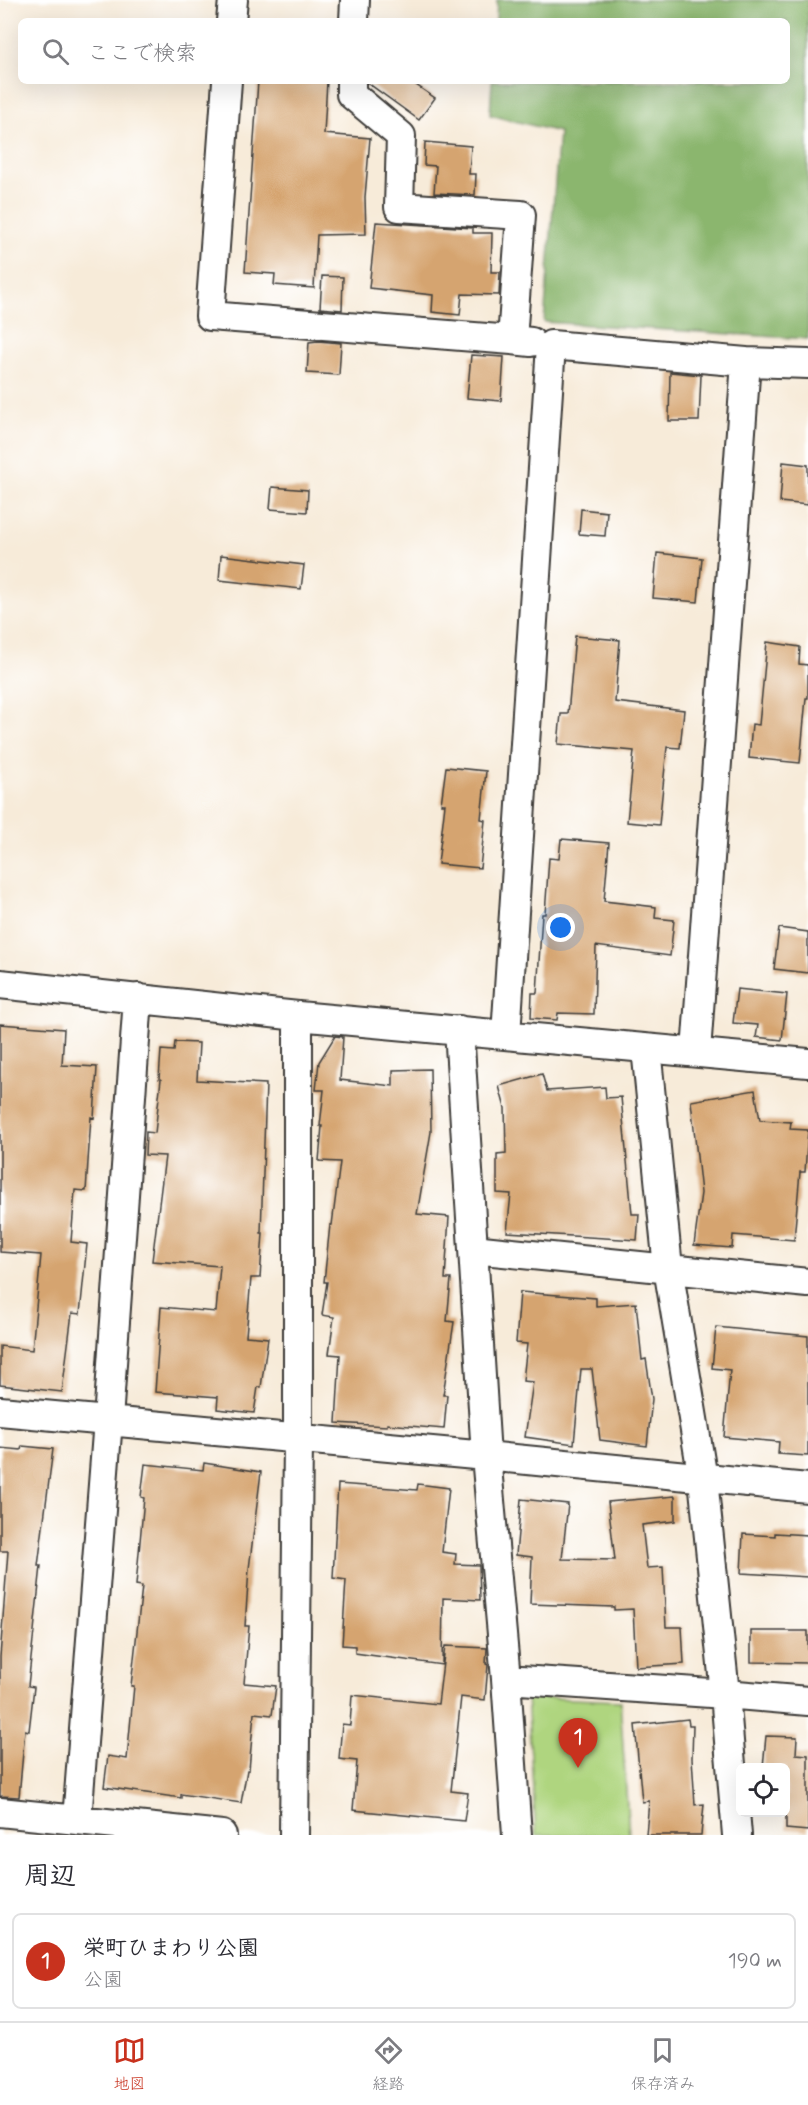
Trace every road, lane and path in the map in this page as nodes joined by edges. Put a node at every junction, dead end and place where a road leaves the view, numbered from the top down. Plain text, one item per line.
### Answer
1 (233, 0) edge
2 (356, 0) edge
3 (231, 18) edge
4 (354, 18) edge
5 (227, 84) edge
6 (351, 84) edge
7 (512, 340) junction
8 (551, 345) junction
9 (746, 362) junction
10 (808, 364) edge
11 (0, 984) edge
12 (138, 998) junction
13 (298, 1016) junction
14 (459, 1030) junction
15 (506, 1035) junction
16 (646, 1048) junction
17 (696, 1052) junction
18 (808, 1063) edge
19 (473, 1249) junction
20 (668, 1268) junction
21 (808, 1283) edge
22 (0, 1411) edge
23 (108, 1420) junction
24 (298, 1440) junction
25 (486, 1455) junction
26 (703, 1479) junction
27 (808, 1488) edge
28 (506, 1679) junction
29 (725, 1694) junction
30 (808, 1701) edge
31 (0, 1812) edge
32 (77, 1820) junction
33 (222, 1835) edge
34 (294, 1835) edge
35 (517, 1835) edge
36 (737, 1835) edge

1 - 3 street
2 - 4 street
5 - 7 street
6 - 7 street
7 - 8 street
8 - 9 street
8 - 15 street
9 - 10 street
9 - 17 street
11 - 12 street
12 - 13 street
12 - 23 street
13 - 14 street
13 - 24 street
14 - 15 street
14 - 19 street
15 - 16 street
16 - 17 street
16 - 20 street
17 - 18 street
19 - 20 street
19 - 25 street
20 - 21 street
20 - 26 street
22 - 23 street
23 - 24 street
23 - 32 street
24 - 25 street
24 - 34 street
25 - 26 street
25 - 28 street
26 - 27 street
26 - 29 street
28 - 29 street
28 - 35 street
29 - 30 street
29 - 36 street
31 - 32 street
32 - 33 street

